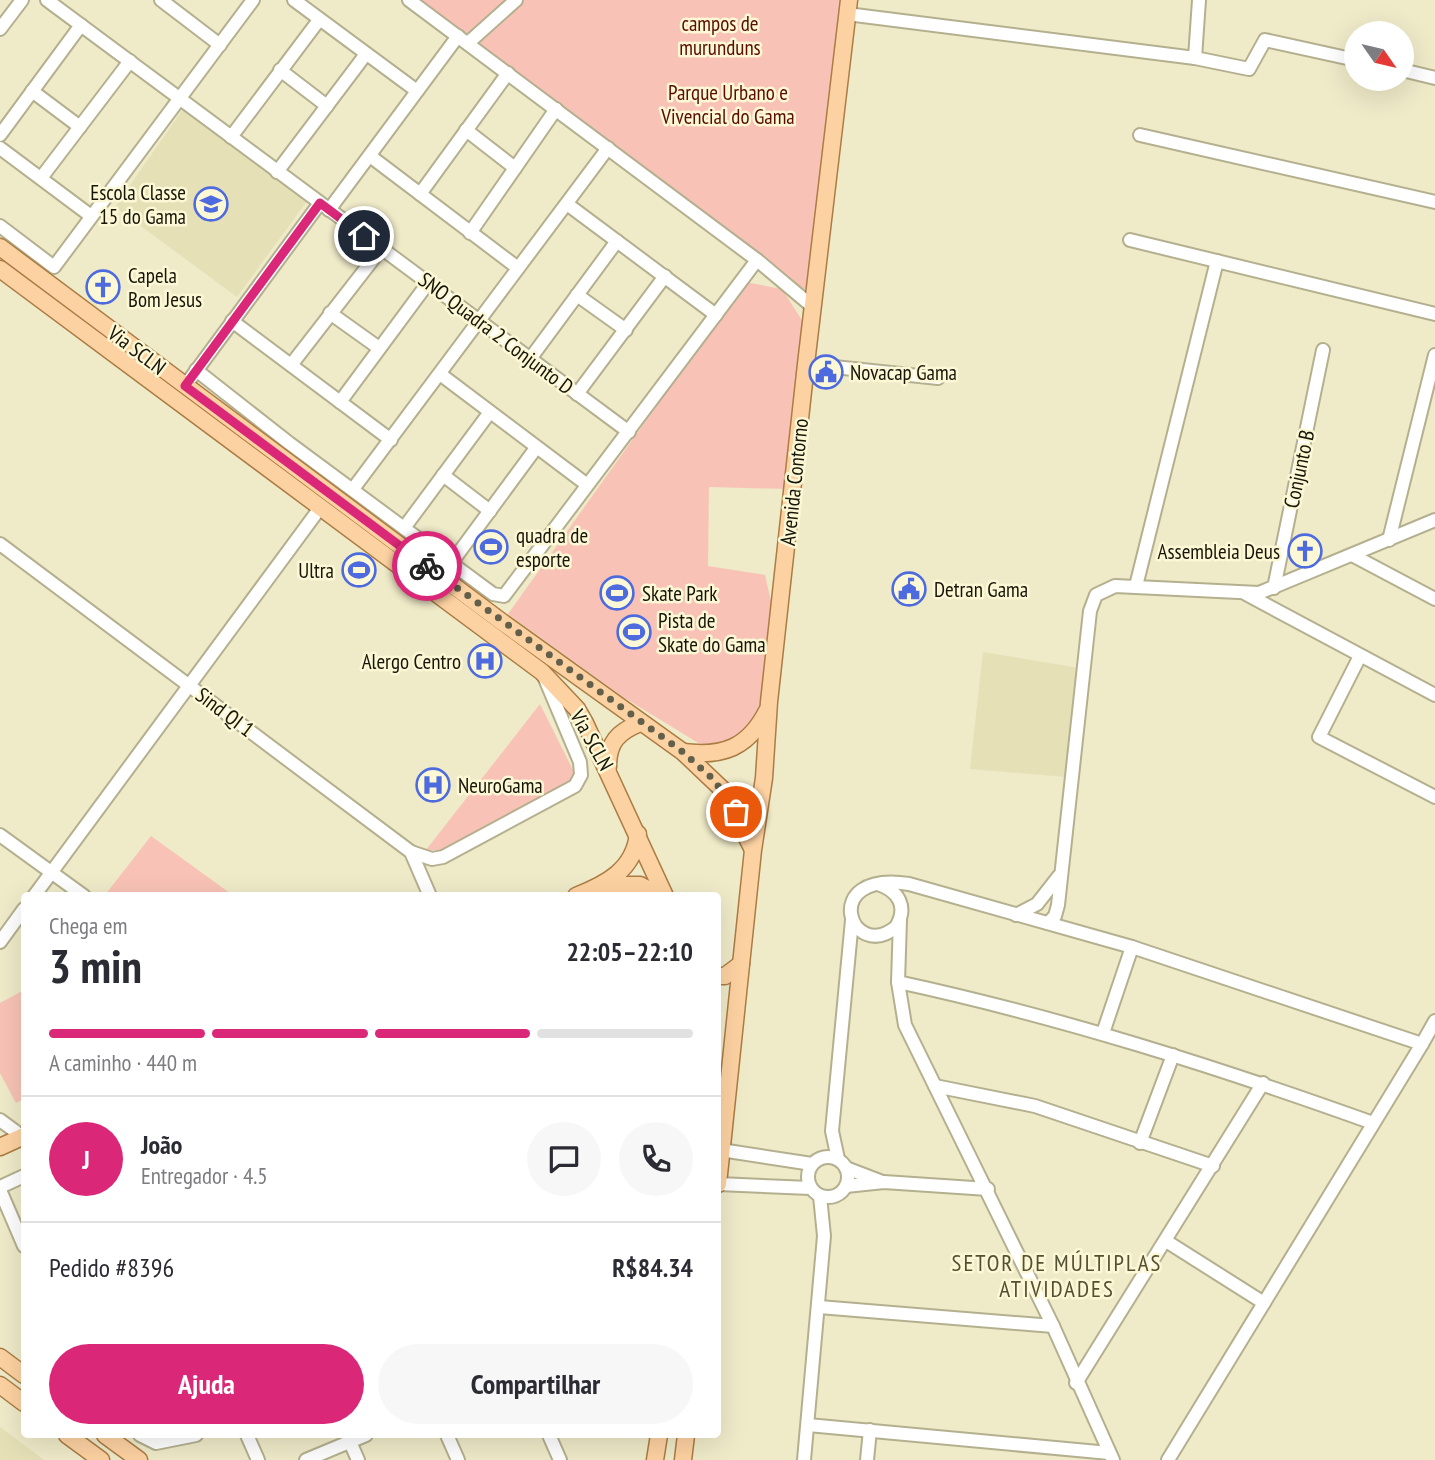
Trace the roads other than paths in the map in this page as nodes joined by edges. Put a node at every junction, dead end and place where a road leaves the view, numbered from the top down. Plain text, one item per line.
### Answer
1 (22, 0) edge
2 (47, 0) edge
3 (161, 0) edge
4 (253, 0) edge
5 (294, 0) edge
6 (410, 0) edge
7 (516, 0) edge
8 (1199, 0) edge
9 (175, 4) edge
10 (848, 7) edge
11 (319, 20) junction
12 (81, 25) junction
13 (0, 29) edge
14 (463, 39) junction
15 (219, 45) junction
16 (366, 54) junction
17 (1344, 57) edge
18 (1195, 58) junction
19 (130, 61) junction
20 (280, 69) junction
21 (508, 73) junction
22 (1414, 73) edge
23 (1435, 78) edge
24 (32, 91) junction
25 (417, 91) junction
26 (179, 99) junction
27 (327, 106) junction
28 (556, 109) junction
29 (80, 127) junction
30 (466, 130) junction
31 (0, 135) edge
32 (1140, 135) dead end
33 (231, 137) junction
34 (0, 148) edge
35 (608, 148) junction
36 (370, 156) junction
37 (515, 168) junction
38 (277, 172) junction
39 (41, 178) junction
40 (420, 194) junction
41 (1435, 202) edge
42 (567, 204) junction
43 (324, 207) junction
44 (91, 216) junction
45 (0, 226) edge
46 (470, 233) junction
47 (1130, 240) dead end
48 (617, 241) junction
49 (0, 247) edge
50 (381, 249) junction
51 (757, 260) junction
52 (1217, 261) junction
53 (518, 268) junction
54 (0, 269) edge
55 (665, 276) junction
56 (428, 283) junction
57 (577, 295) junction
58 (80, 307) junction
59 (813, 307) junction
60 (330, 313) junction
61 (1435, 314) edge
62 (716, 315) junction
63 (96, 319) junction
64 (478, 320) junction
65 (69, 321) junction
66 (232, 321) junction
67 (626, 330) junction
68 (86, 333) junction
69 (379, 348) junction
70 (1323, 350) dead end
71 (1435, 355) edge
72 (530, 359) junction
73 (806, 364) junction
74 (291, 365) junction
75 (196, 370) junction
76 (440, 374) junction
77 (938, 378) dead end
78 (185, 386) junction
79 (578, 394) junction
80 (340, 402) junction
81 (490, 412) junction
82 (629, 432) junction
83 (391, 440) junction
84 (536, 448) junction
85 (443, 475) junction
86 (586, 484) junction
87 (353, 489) junction
88 (320, 508) junction
89 (490, 511) junction
90 (1435, 520) edge
91 (404, 528) junction
92 (1389, 540) junction
93 (0, 544) edge
94 (1352, 555) junction
95 (452, 562) junction
96 (1136, 586) junction
97 (1274, 588) junction
98 (1246, 594) junction
99 (1435, 599) edge
100 (502, 622) junction
101 (493, 636) junction
102 (523, 637) junction
103 (512, 650) junction
104 (1360, 656) junction
105 (542, 672) junction
106 (191, 685) junction
107 (1435, 695) edge
108 (769, 706) junction
109 (640, 723) junction
110 (683, 752) junction
111 (608, 767) junction
112 (1435, 797) edge
113 (638, 834) junction
114 (0, 835) edge
115 (753, 850) junction
116 (411, 852) junction
117 (1062, 870) junction
118 (52, 872) junction
119 (878, 884) junction
120 (604, 885) junction
121 (37, 892) edge
122 (79, 892) edge
123 (427, 892) edge
124 (586, 892) edge
125 (655, 892) edge
126 (661, 892) edge
127 (934, 892) junction
128 (21, 913) edge
129 (901, 915) junction
130 (1016, 915) junction
131 (852, 920) junction
132 (1048, 923) junction
133 (876, 936) junction
134 (0, 942) edge
135 (1132, 947) junction
136 (850, 949) junction
137 (741, 964) junction
138 (899, 965) junction
139 (721, 976) edge
140 (898, 982) junction
141 (1435, 1021) edge
142 (1103, 1034) junction
143 (1422, 1044) junction
144 (1172, 1055) junction
145 (1262, 1083) junction
146 (935, 1086) junction
147 (0, 1120) edge
148 (1373, 1123) junction
149 (832, 1131) junction
150 (21, 1134) edge
151 (21, 1137) edge
152 (1140, 1143) junction
153 (0, 1147) edge
154 (721, 1150) joint
155 (815, 1162) junction
156 (842, 1164) junction
157 (1213, 1166) junction
158 (21, 1178) edge
159 (884, 1182) junction
160 (721, 1184) edge
161 (0, 1188) edge
162 (988, 1189) junction
163 (842, 1191) junction
164 (815, 1192) junction
165 (824, 1236) junction
166 (21, 1239) edge
167 (1166, 1241) junction
168 (1264, 1303) junction
169 (819, 1307) junction
170 (1053, 1326) junction
171 (0, 1357) edge
172 (21, 1373) edge
173 (1076, 1383) junction
174 (0, 1385) edge
175 (21, 1401) edge
176 (808, 1425) junction
177 (870, 1430) junction
178 (71, 1438) edge
179 (146, 1438) edge
180 (181, 1438) edge
181 (248, 1438) edge
182 (348, 1438) edge
183 (448, 1438) edge
184 (550, 1438) edge
185 (659, 1438) edge
186 (686, 1438) edge
187 (110, 1439) edge
188 (1111, 1456) edge
189 (133, 1459) edge
190 (102, 1460) edge
191 (258, 1460) edge
192 (306, 1460) edge
193 (358, 1460) edge
194 (458, 1460) edge
195 (560, 1460) edge
196 (655, 1460) edge
197 (683, 1460) edge
198 (804, 1460) edge
199 (867, 1460) edge
200 (1168, 1460) edge

1 - 13 street
2 - 12 street, SNO Quadra 2 Conjunto D
3 - 9 street
4 - 15 street
5 - 11 street
6 - 14 street
7 - 14 street
8 - 18 street
9 - 15 street
10 - 18 street
10 - 59 main road, Avenida Contorno
11 - 16 street
11 - 20 street
12 - 19 street, SNO Quadra 2 Conjunto D
12 - 24 street
14 - 21 street
14 - 25 street
15 - 26 street
16 - 25 street
16 - 27 street
17 - 18 street
19 - 26 street, SNO Quadra 2 Conjunto D
19 - 29 street
20 - 27 street
20 - 33 street
21 - 28 street
21 - 30 street
22 - 23 street
24 - 29 street
24 - 31 street
25 - 36 street
26 - 33 street, SNO Quadra 2 Conjunto D
26 - 44 street
27 - 38 street
28 - 35 street
28 - 37 street
29 - 39 street
30 - 37 street
30 - 40 street
32 - 41 street
33 - 38 street, SNO Quadra 2 Conjunto D
34 - 39 street
35 - 42 street
35 - 51 street
36 - 40 street
36 - 43 street
37 - 46 street
38 - 43 street, SNO Quadra 2 Conjunto D
39 - 44 street
40 - 46 street
42 - 48 street
42 - 53 street
43 - 50 street, SNO Quadra 2 Conjunto D
43 - 66 street
44 - 45 street
46 - 53 street
47 - 52 street
48 - 55 street
48 - 57 street
49 - 58 main road, Via SCLN
50 - 56 street, SNO Quadra 2 Conjunto D
50 - 60 street
51 - 59 street
51 - 62 street
52 - 61 street
52 - 96 street
53 - 64 street
54 - 65 main road, Via SCLN
55 - 62 street
55 - 67 street
56 - 64 street, SNO Quadra 2 Conjunto D
56 - 69 street
57 - 67 street
57 - 72 street
58 - 63 main road, Via SCLN
58 - 65 main road
59 - 73 main road, Avenida Contorno
60 - 69 street
60 - 74 street
62 - 82 street
63 - 68 main road
63 - 78 main road, Via SCLN
64 - 72 street, SNO Quadra 2 Conjunto D
64 - 76 street
65 - 68 main road, Via SCLN
66 - 74 street
66 - 75 street
67 - 79 street
68 - 88 main road, Via SCLN
69 - 80 street
70 - 97 street, Conjunto B
71 - 92 street
72 - 79 street, SNO Quadra 2 Conjunto D
73 - 77 street
73 - 108 main road, Avenida Contorno
74 - 80 street
75 - 78 street
75 - 87 street
76 - 81 street
76 - 83 street
78 - 100 main road, Via SCLN
79 - 82 street, SNO Quadra 2 Conjunto D
80 - 83 street
81 - 84 street
81 - 85 street
82 - 86 street
83 - 87 street
84 - 86 street
84 - 89 street
85 - 89 street
85 - 91 street
86 - 95 street
87 - 91 street
88 - 101 main road, Via SCLN
88 - 106 street
89 - 95 street
90 - 92 street
91 - 95 street
92 - 94 street
93 - 106 street, Sind QI 1
94 - 97 street
94 - 99 street
96 - 98 street
96 - 117 street
97 - 98 street
98 - 104 street
100 - 101 main road
100 - 102 main road, Via SCLN
101 - 103 main road, Via SCLN
102 - 103 main road
102 - 109 main road, Via SCLN
103 - 105 main road, Via SCLN
104 - 107 street
104 - 112 street
105 - 111 main road, Via SCLN
105 - 116 street
106 - 116 street, Sind QI 1
106 - 118 street
108 - 110 main road
108 - 115 main road, Avenida Contorno
109 - 110 main road, Via SCLN
109 - 111 main road
110 - 115 main road, Via SCLN
111 - 113 main road, Via SCLN
113 - 120 main road
113 - 126 main road, Via SCLN
114 - 118 street
115 - 137 main road, Avenida Contorno
116 - 123 street
117 - 130 street
117 - 132 street
118 - 121 street
118 - 122 street
119 - 127 street
119 - 129 street
119 - 131 street
120 - 124 main road
120 - 125 main road
127 - 129 street
127 - 130 street
128 - 134 street
129 - 133 street
129 - 138 street
130 - 132 street
131 - 133 street
131 - 136 street
132 - 135 street
133 - 136 street
133 - 138 street
135 - 142 street
135 - 143 street
136 - 149 street
137 - 139 main road
137 - 154 main road, Avenida Contorno
138 - 140 street
140 - 142 street
140 - 146 street
141 - 143 street
142 - 144 street
143 - 148 street
144 - 145 street
144 - 152 street
145 - 148 street
145 - 157 street
146 - 152 street
146 - 162 street
147 - 150 street
148 - 168 street
149 - 155 street
149 - 156 street
151 - 153 main road
152 - 157 street
154 - 155 street
155 - 156 street
155 - 164 street
156 - 159 street
156 - 163 street
157 - 167 street
158 - 161 street
159 - 162 street
159 - 163 street
160 - 164 street
161 - 166 street
162 - 170 street
163 - 164 street
163 - 165 street
164 - 165 street
165 - 169 street
167 - 168 street
167 - 173 street
168 - 200 street
169 - 170 street
169 - 176 street
170 - 173 street
171 - 172 main road
173 - 188 street
174 - 175 main road
176 - 177 street
176 - 198 street
177 - 188 street
177 - 199 street
178 - 190 main road
179 - 180 street
181 - 191 street
182 - 192 street
182 - 193 street
183 - 194 street
184 - 195 street
185 - 196 main road
186 - 197 main road
187 - 189 main road
187 - 190 main road

